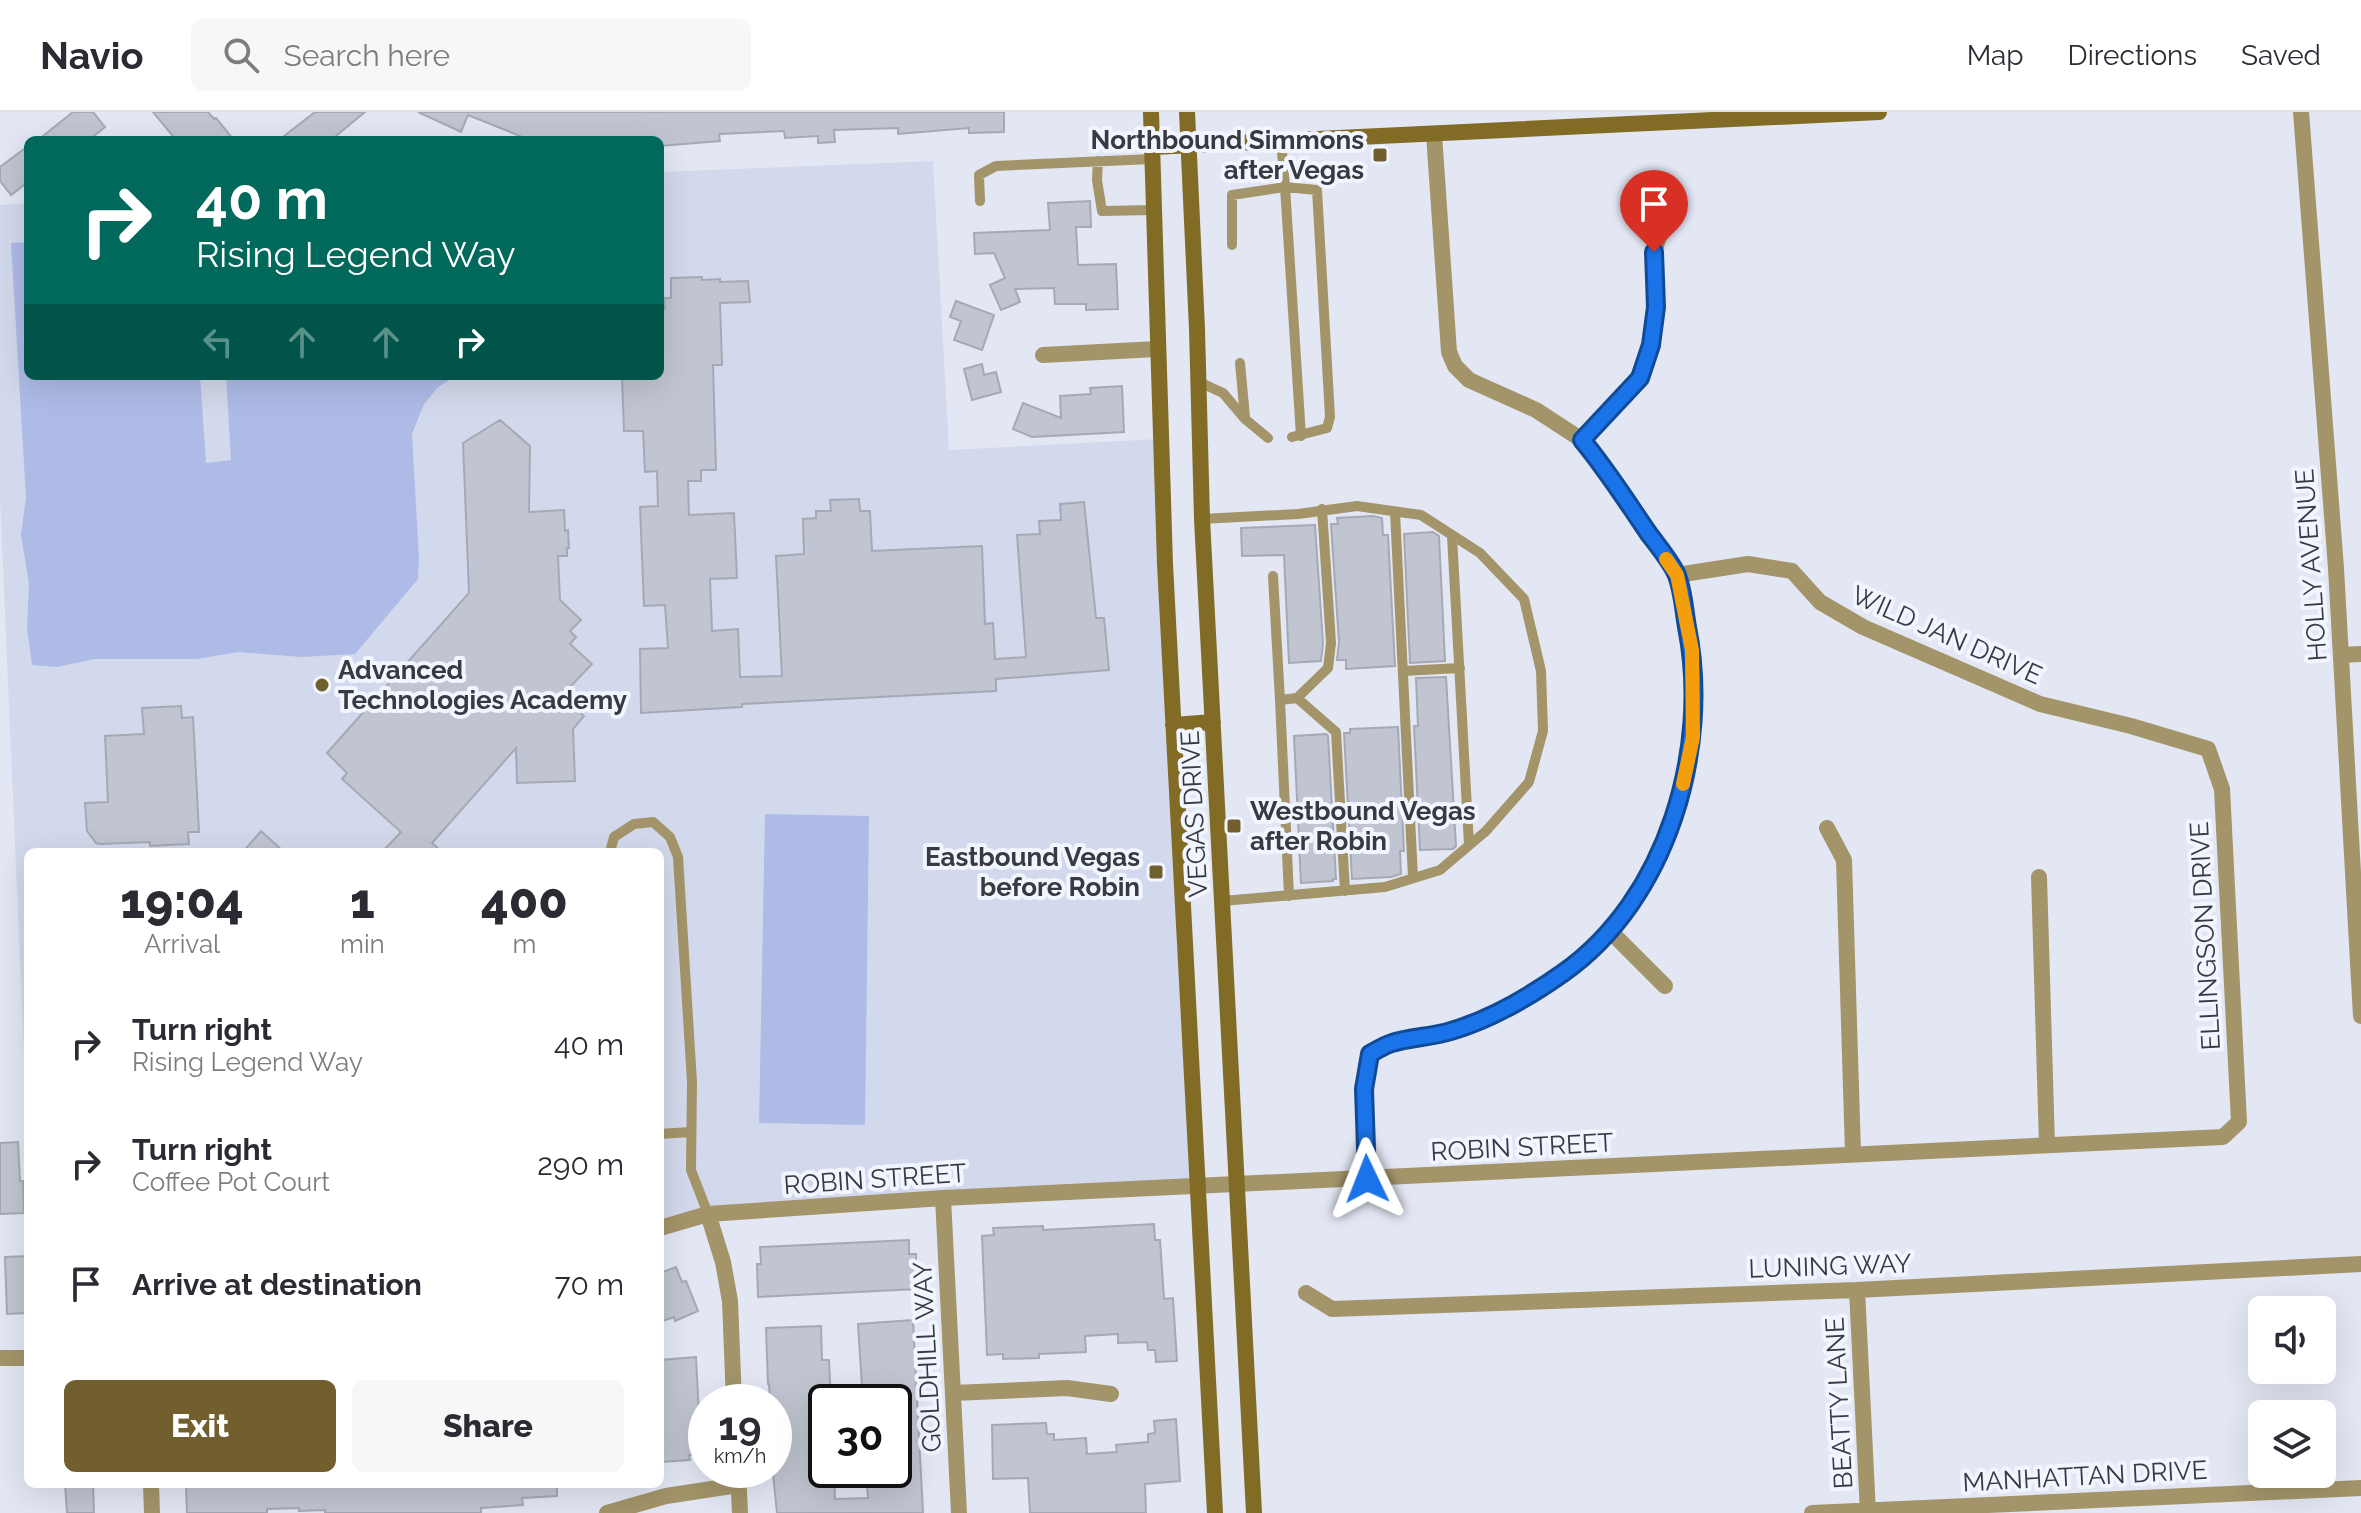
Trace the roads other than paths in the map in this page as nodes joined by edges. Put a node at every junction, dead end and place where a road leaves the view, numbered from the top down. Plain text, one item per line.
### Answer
1 (1151, 112) edge
2 (1187, 112) edge
3 (1879, 112) edge
4 (2301, 112) edge
5 (1434, 134) junction
6 (1281, 141) junction
7 (1188, 145) junction
8 (1153, 153) junction
9 (1098, 161) junction
10 (1285, 187) junction
11 (980, 201) dead end
12 (1669, 204) dead end
13 (1153, 210) junction
14 (1232, 245) dead end
15 (1157, 349) junction
16 (1043, 355) dead end
17 (1240, 363) dead end
18 (1199, 382) junction
19 (1245, 419) junction
20 (1268, 438) dead end
21 (1582, 440) junction
22 (1322, 509) junction
23 (1395, 512) junction
24 (1202, 519) junction
25 (1452, 536) junction
26 (1677, 575) junction
27 (1273, 576) dead end
28 (2361, 654) edge
29 (2341, 655) junction
30 (1460, 668) junction
31 (1403, 671) junction
32 (1297, 698) junction
33 (1280, 700) junction
34 (1213, 722) junction
35 (1173, 725) junction
36 (2208, 749) joint
37 (1827, 828) dead end
38 (2356, 834) edge
39 (1469, 845) junction
40 (611, 848) edge
41 (2039, 877) dead end
42 (1413, 878) junction
43 (1345, 891) junction
44 (1289, 896) junction
45 (1222, 901) junction
46 (1610, 931) junction
47 (1665, 986) dead end
48 (2361, 1016) edge
49 (2239, 1122) joint
50 (690, 1132) junction
51 (664, 1134) edge
52 (2047, 1145) junction
53 (1853, 1153) junction
54 (1367, 1179) junction
55 (1237, 1184) junction
56 (1199, 1186) junction
57 (943, 1198) junction
58 (708, 1214) junction
59 (664, 1227) edge
60 (2361, 1264) edge
61 (1857, 1290) junction
62 (1306, 1293) dead end
63 (0, 1358) edge
64 (24, 1358) edge
65 (733, 1384) edge
66 (953, 1393) junction
67 (1111, 1394) dead end
68 (151, 1488) edge
69 (696, 1488) edge
70 (739, 1488) edge
71 (2361, 1488) edge
72 (1868, 1512) edge
73 (152, 1513) edge
74 (607, 1513) edge
75 (740, 1513) edge
76 (959, 1513) edge
77 (1215, 1513) edge
78 (1254, 1513) edge
79 (1812, 1513) edge

1 - 8 main road, VEGAS DRIVE
2 - 7 main road, VEGAS DRIVE
3 - 5 main road
4 - 29 street, HOLLY AVENUE
5 - 6 main road
5 - 21 street
6 - 7 main road
6 - 10 lane
7 - 8 main road
7 - 18 main road, VEGAS DRIVE
8 - 9 lane
8 - 13 main road, VEGAS DRIVE
9 - 11 lane
9 - 13 lane
10 - 10 lane
10 - 14 lane
12 - 21 street
13 - 15 main road, VEGAS DRIVE
15 - 16 street
15 - 35 main road, VEGAS DRIVE
17 - 19 lane
18 - 19 lane
18 - 24 main road, VEGAS DRIVE
19 - 20 lane
21 - 26 street
22 - 23 lane
22 - 24 lane
22 - 32 lane
23 - 25 lane
23 - 31 lane
24 - 34 main road, VEGAS DRIVE
25 - 30 lane
25 - 39 lane
26 - 36 street, WILD JAN DRIVE
26 - 46 street
27 - 33 lane
28 - 29 street
29 - 38 street, HOLLY AVENUE
30 - 31 lane
30 - 39 lane
31 - 42 lane
32 - 33 lane
32 - 43 lane
33 - 44 lane
34 - 35 main road
34 - 45 main road, VEGAS DRIVE
35 - 56 main road, VEGAS DRIVE
36 - 49 street, ELLINGSON DRIVE
37 - 53 street
38 - 48 street, HOLLY AVENUE
39 - 42 lane
40 - 50 lane
41 - 52 street
42 - 43 lane
43 - 44 lane
44 - 45 lane
45 - 55 main road, VEGAS DRIVE
46 - 47 street
46 - 54 street
49 - 52 street, ROBIN STREET
50 - 51 lane
50 - 58 lane
52 - 53 street, ROBIN STREET
53 - 54 street, ROBIN STREET
54 - 55 street, ROBIN STREET
55 - 56 street, ROBIN STREET
55 - 78 main road, VEGAS DRIVE
56 - 57 street, ROBIN STREET
56 - 77 main road, VEGAS DRIVE
57 - 58 street, ROBIN STREET
57 - 66 street, GOLDHILL WAY
58 - 59 street, ROBIN STREET
58 - 65 street
60 - 61 street, LUNING WAY
61 - 62 street, LUNING WAY
61 - 72 street, BEATTY LANE
63 - 64 street
66 - 67 street
66 - 76 street, GOLDHILL WAY
68 - 73 street
69 - 74 street
70 - 75 street
71 - 72 street, MANHATTAN DRIVE
72 - 79 street, MANHATTAN DRIVE

